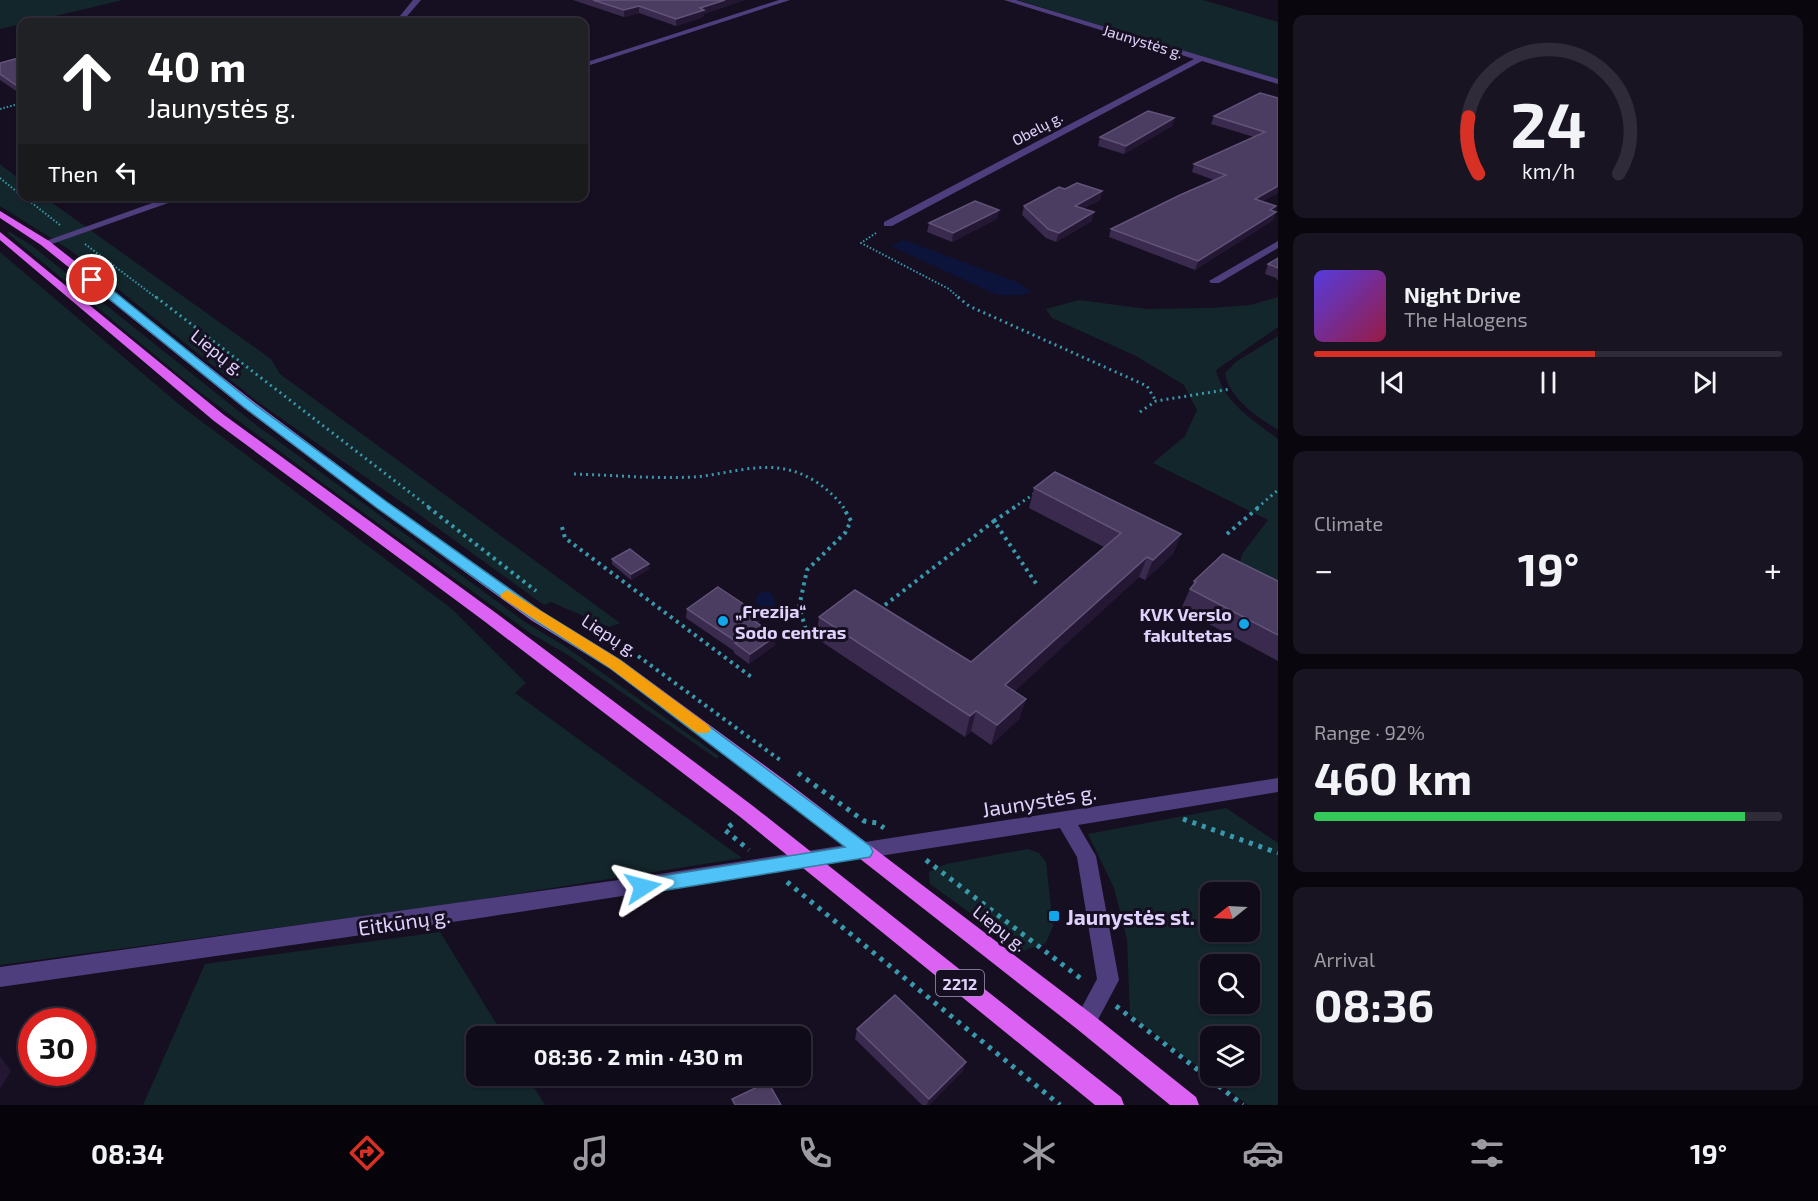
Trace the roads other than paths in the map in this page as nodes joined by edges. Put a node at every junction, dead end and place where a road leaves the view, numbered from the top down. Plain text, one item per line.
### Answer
1 (417, 0) edge
2 (786, 0) edge
3 (1008, 0) edge
4 (402, 18) edge
5 (1200, 59) junction
6 (588, 64) edge
7 (1278, 82) edge
8 (168, 201) edge
9 (0, 214) edge
10 (888, 224) road end
11 (0, 235) edge
12 (45, 243) junction
13 (1278, 244) edge
14 (1215, 281) dead end
15 (1278, 785) edge
16 (1066, 820) junction
17 (864, 852) junction
18 (808, 861) junction
19 (0, 977) edge
20 (1085, 1022) junction
21 (1113, 1105) edge
22 (1188, 1105) edge

1 - 4 street
2 - 6 street
3 - 5 street, Jaunystės g.
5 - 7 street, Jaunystės g.
5 - 10 street, Obelų g.
8 - 12 street
9 - 12 main road, Liepų g. / 2212
11 - 18 main road, 2212
12 - 17 main road, Liepų g. / 2212
13 - 14 street
15 - 16 street, Jaunystės g.
16 - 17 street, Jaunystės g.
16 - 20 street
17 - 18 street, Jaunystės g.
17 - 20 main road, Liepų g. / 2212
18 - 19 street, Eitkūnų g.
18 - 21 main road, 2212
20 - 22 main road, Liepų g. / 2212

